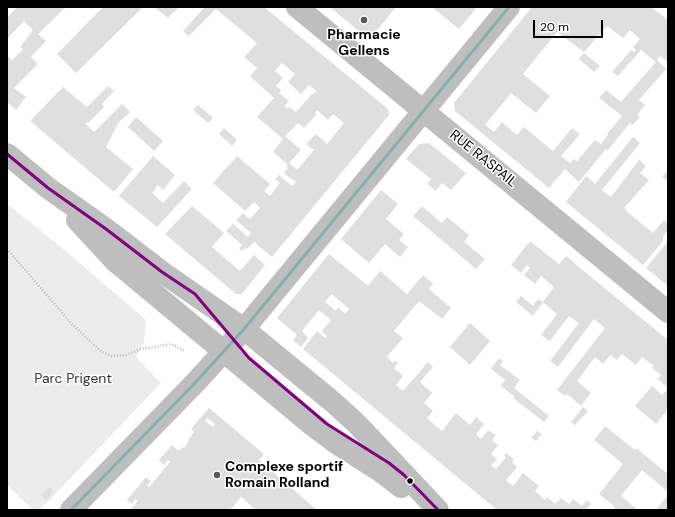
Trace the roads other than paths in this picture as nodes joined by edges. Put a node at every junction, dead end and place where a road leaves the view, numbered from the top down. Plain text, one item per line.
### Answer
1 (297, 7) edge
2 (510, 7) edge
3 (424, 111) junction
4 (7, 154) edge
5 (48, 188) junction
6 (668, 312) edge
7 (234, 341) junction
8 (71, 510) edge
9 (433, 510) edge
10 (438, 510) edge

1 - 3 street, RUE RASPAIL
2 - 3 street
3 - 6 street, RUE RASPAIL
3 - 7 street
4 - 5 street
5 - 7 street
5 - 7 street
7 - 8 street
7 - 9 street
7 - 10 street

